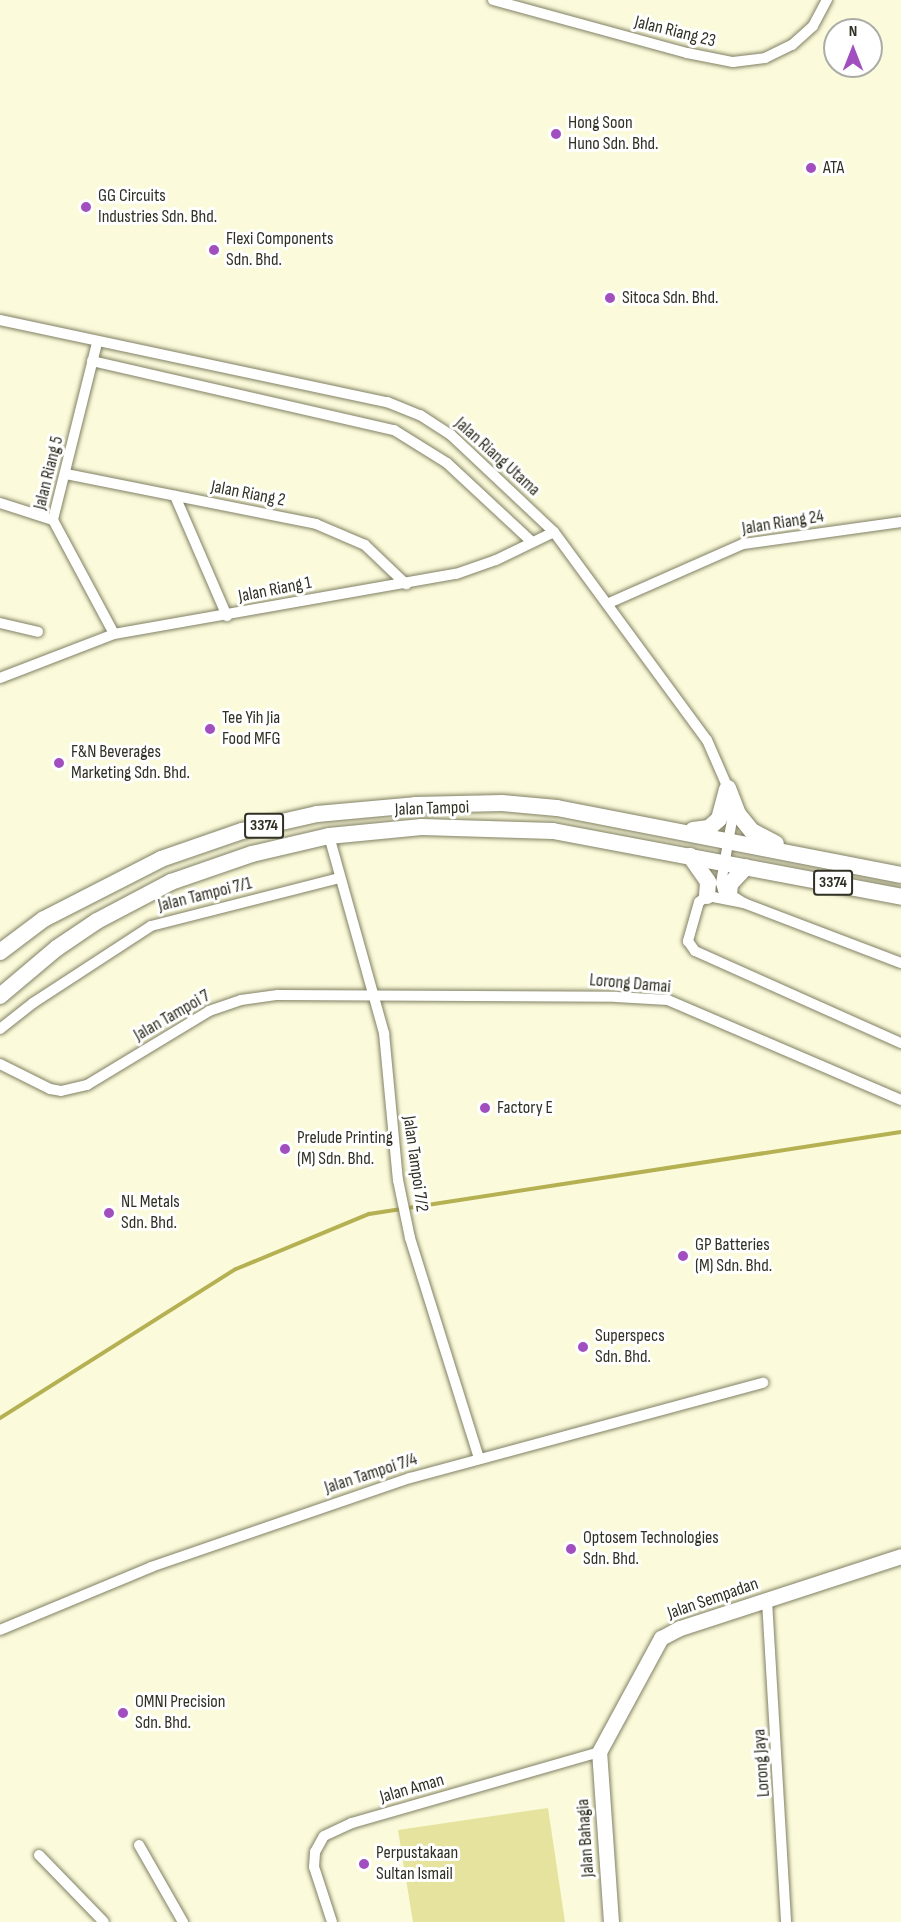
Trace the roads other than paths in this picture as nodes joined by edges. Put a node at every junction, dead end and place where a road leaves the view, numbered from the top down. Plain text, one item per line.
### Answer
1 (493, 0) edge
2 (827, 0) edge
3 (0, 320) edge
4 (97, 343) junction
5 (92, 361) junction
6 (243, 371) junction
7 (239, 392) junction
8 (66, 474) junction
9 (175, 496) junction
10 (0, 504) edge
11 (53, 520) junction
12 (901, 522) edge
13 (554, 532) junction
14 (532, 542) junction
15 (406, 584) junction
16 (609, 603) junction
17 (227, 616) junction
18 (0, 623) edge
19 (38, 632) dead end
20 (114, 634) junction
21 (0, 678) edge
22 (728, 788) junction
23 (686, 831) junction
24 (329, 836) junction
25 (729, 841) junction
26 (790, 852) junction
27 (690, 856) junction
28 (724, 863) junction
29 (746, 867) junction
30 (901, 875) edge
31 (340, 878) junction
32 (707, 896) junction
33 (901, 897) edge
34 (736, 899) junction
35 (0, 952) edge
36 (901, 963) edge
37 (374, 995) junction
38 (0, 996) edge
39 (0, 1029) edge
40 (901, 1043) edge
41 (0, 1064) edge
42 (901, 1100) edge
43 (764, 1383) dead end
44 (479, 1458) junction
45 (901, 1556) edge
46 (767, 1601) junction
47 (0, 1630) edge
48 (599, 1752) junction
49 (139, 1845) dead end
50 (39, 1854) dead end
51 (104, 1922) edge
52 (183, 1922) edge
53 (332, 1922) edge
54 (611, 1922) edge
55 (786, 1922) edge

1 - 2 street, Jalan Riang 23
3 - 4 street, Jalan Riang Utama
4 - 5 street, Jalan Riang 5
4 - 6 street, Jalan Riang Utama
5 - 7 street
5 - 8 street, Jalan Riang 5
6 - 7 street
6 - 13 street, Jalan Riang Utama
7 - 14 street
8 - 9 street, Jalan Riang 2
8 - 11 street, Jalan Riang 5
9 - 15 street, Jalan Riang 2
9 - 17 street
10 - 11 street
11 - 20 street, Jalan Riang 5
12 - 16 street, Jalan Riang 24
13 - 14 street, Jalan Riang 1
13 - 16 street, Jalan Riang Utama
14 - 15 street, Jalan Riang 1
15 - 17 street, Jalan Riang 1
16 - 22 street, Jalan Riang Utama
17 - 20 street, Jalan Riang 1
18 - 19 street
20 - 21 street, Jalan Riang 1
22 - 23 main road
22 - 25 street, Jalan Riang Utama
22 - 26 main road
23 - 25 main road, Jalan Tampoi / 3374
23 - 35 main road, Jalan Tampoi / 3374
24 - 27 main road, Jalan Tampoi / 3374
24 - 31 street, Jalan Tampoi 7/2
24 - 38 main road, Jalan Tampoi / 3374
25 - 26 main road, Jalan Tampoi / 3374
25 - 28 street, Jalan Riang Utama
26 - 30 main road, Jalan Tampoi / 3374
27 - 28 main road, Jalan Tampoi / 3374
27 - 32 main road
28 - 29 main road, Jalan Tampoi / 3374
28 - 34 street, Jalan Riang Utama
29 - 33 main road, Jalan Tampoi / 3374
29 - 34 main road
31 - 37 street, Jalan Tampoi 7/2
31 - 39 street, Jalan Tampoi 7/1
32 - 34 street
32 - 40 street
34 - 36 street
37 - 41 street, Jalan Tampoi 7
37 - 42 street, Lorong Damai
37 - 44 street, Jalan Tampoi 7/2
43 - 44 street, Jalan Tampoi 7/4
44 - 47 street, Jalan Tampoi 7/4
45 - 46 street, Jalan Sempadan
46 - 48 street, Jalan Sempadan
46 - 55 street, Lorong Jaya
48 - 53 street, Jalan Aman
48 - 54 street, Jalan Bahagia
49 - 52 street
50 - 51 street

